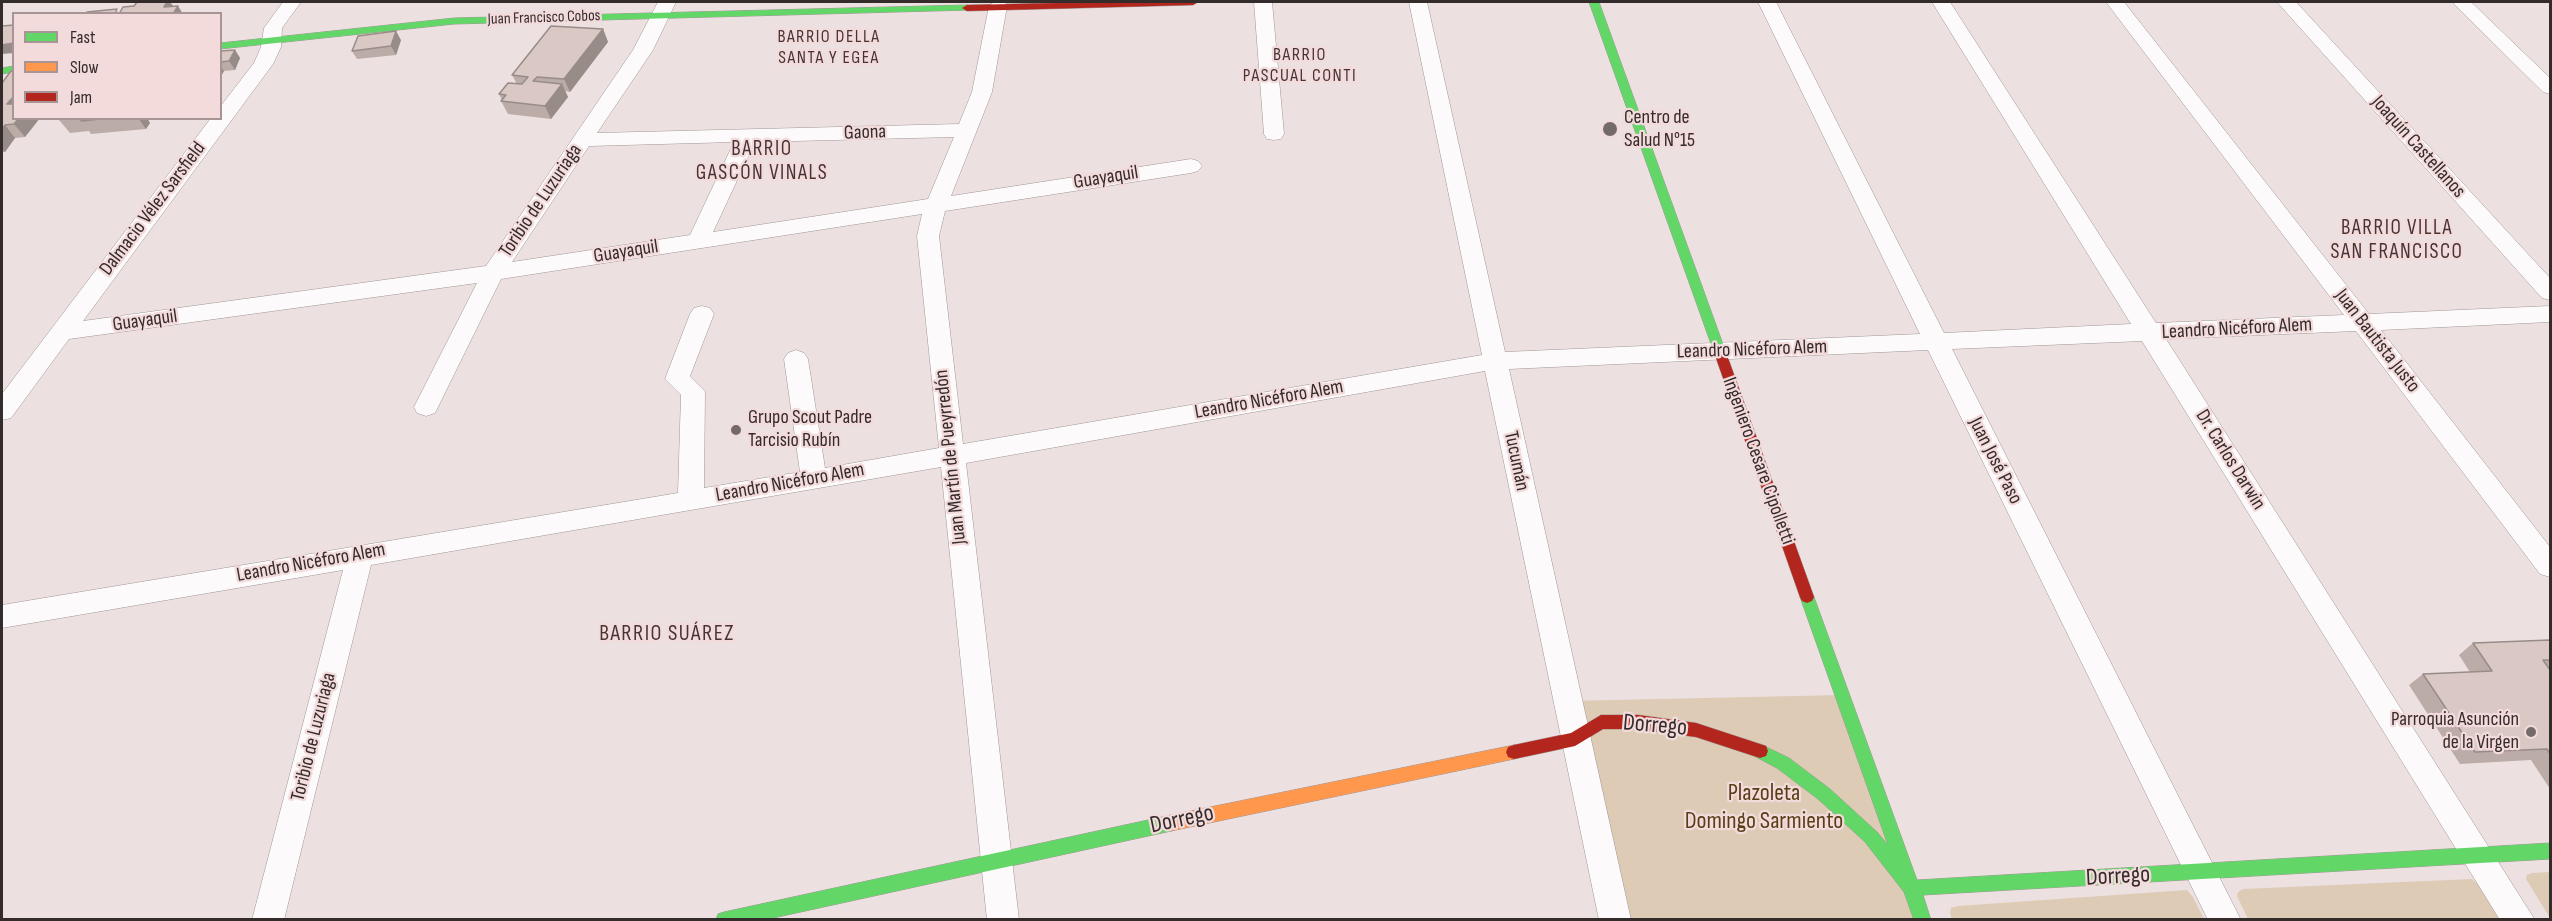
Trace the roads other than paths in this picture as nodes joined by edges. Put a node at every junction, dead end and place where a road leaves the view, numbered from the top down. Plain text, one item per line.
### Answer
1 (292, 2) edge
2 (1193, 2) edge
3 (1263, 2) edge
4 (1418, 2) edge
5 (1594, 2) edge
6 (1767, 2) edge
7 (1941, 2) edge
8 (2115, 2) edge
9 (2286, 2) edge
10 (2461, 2) edge
11 (998, 6) junction
12 (664, 8) edge
13 (273, 40) junction
14 (222, 46) edge
15 (2550, 88) edge
16 (222, 117) edge
17 (220, 120) edge
18 (968, 130) junction
19 (1274, 134) dead end
20 (747, 136) junction
21 (581, 140) junction
22 (1191, 166) dead end
23 (937, 204) junction
24 (698, 241) junction
25 (493, 273) junction
26 (2550, 292) edge
27 (702, 314) dead end
28 (2550, 314) edge
29 (2363, 323) junction
30 (60, 332) junction
31 (2150, 333) junction
32 (1936, 343) junction
33 (1719, 352) junction
34 (796, 359) dead end
35 (1495, 361) junction
36 (426, 407) dead end
37 (2, 411) edge
38 (951, 455) junction
39 (814, 479) junction
40 (691, 501) junction
41 (360, 555) junction
42 (2550, 566) edge
43 (2, 616) edge
44 (1575, 739) junction
45 (2550, 851) edge
46 (2478, 855) junction
47 (996, 859) junction
48 (2201, 872) junction
49 (1912, 888) junction
50 (268, 920) edge
51 (724, 920) edge
52 (1003, 920) edge
53 (1615, 920) edge
54 (1923, 920) edge
55 (2225, 920) edge
56 (2519, 920) edge

1 - 13 street, Dalmacio Vélez Sarsfield
2 - 11 street, Juan Francisco Cobos
3 - 19 street
4 - 35 street, Tucumán
5 - 33 street, Ingeniero Cesare Cipolletti
6 - 32 street, Juan José Paso
7 - 31 street, Dr. Carlos Darwin
8 - 29 street, Juan Bautista Justo
9 - 26 street, Joaquín Castellanos
10 - 15 street
11 - 12 street, Juan Francisco Cobos
11 - 18 street, Juan Martín de Pueyrredón
12 - 13 street, Juan Francisco Cobos
12 - 21 street, Toribio de Luzuriaga
13 - 14 street, Juan Francisco Cobos
13 - 16 street, Dalmacio Vélez Sarsfield
17 - 30 street, Dalmacio Vélez Sarsfield
18 - 20 street, Gaona
18 - 23 street, Juan Martín de Pueyrredón
20 - 21 street, Gaona
20 - 24 street
21 - 25 street, Toribio de Luzuriaga
22 - 23 street, Guayaquil
23 - 24 street, Guayaquil
23 - 38 street, Juan Martín de Pueyrredón
24 - 25 street, Guayaquil
25 - 30 street, Guayaquil
25 - 36 street, Toribio de Luzuriaga
27 - 40 street
28 - 29 street, Leandro Nicéforo Alem
29 - 31 street, Leandro Nicéforo Alem
29 - 42 street, Juan Bautista Justo
30 - 37 street, Dalmacio Vélez Sarsfield
31 - 32 street, Leandro Nicéforo Alem
31 - 46 street, Dr. Carlos Darwin
32 - 33 street, Leandro Nicéforo Alem
32 - 48 street, Juan José Paso
33 - 35 street, Leandro Nicéforo Alem
33 - 49 street, Ingeniero Cesare Cipolletti
34 - 39 street
35 - 38 street, Leandro Nicéforo Alem
35 - 44 street, Tucumán
38 - 39 street, Leandro Nicéforo Alem
38 - 47 street, Juan Martín de Pueyrredón
39 - 40 street, Leandro Nicéforo Alem
40 - 41 street, Leandro Nicéforo Alem
41 - 43 street, Leandro Nicéforo Alem
41 - 50 street, Toribio de Luzuriaga
44 - 47 street, Dorrego
44 - 49 street, Dorrego
44 - 53 street, Tucumán
45 - 46 street, Dorrego
46 - 48 street, Dorrego
46 - 56 street, Dr. Carlos Darwin
47 - 51 street, Dorrego
47 - 52 street, Juan Martín de Pueyrredón
48 - 49 street, Dorrego
48 - 55 street, Juan José Paso
49 - 54 street, Ingeniero Cesare Cipolletti

